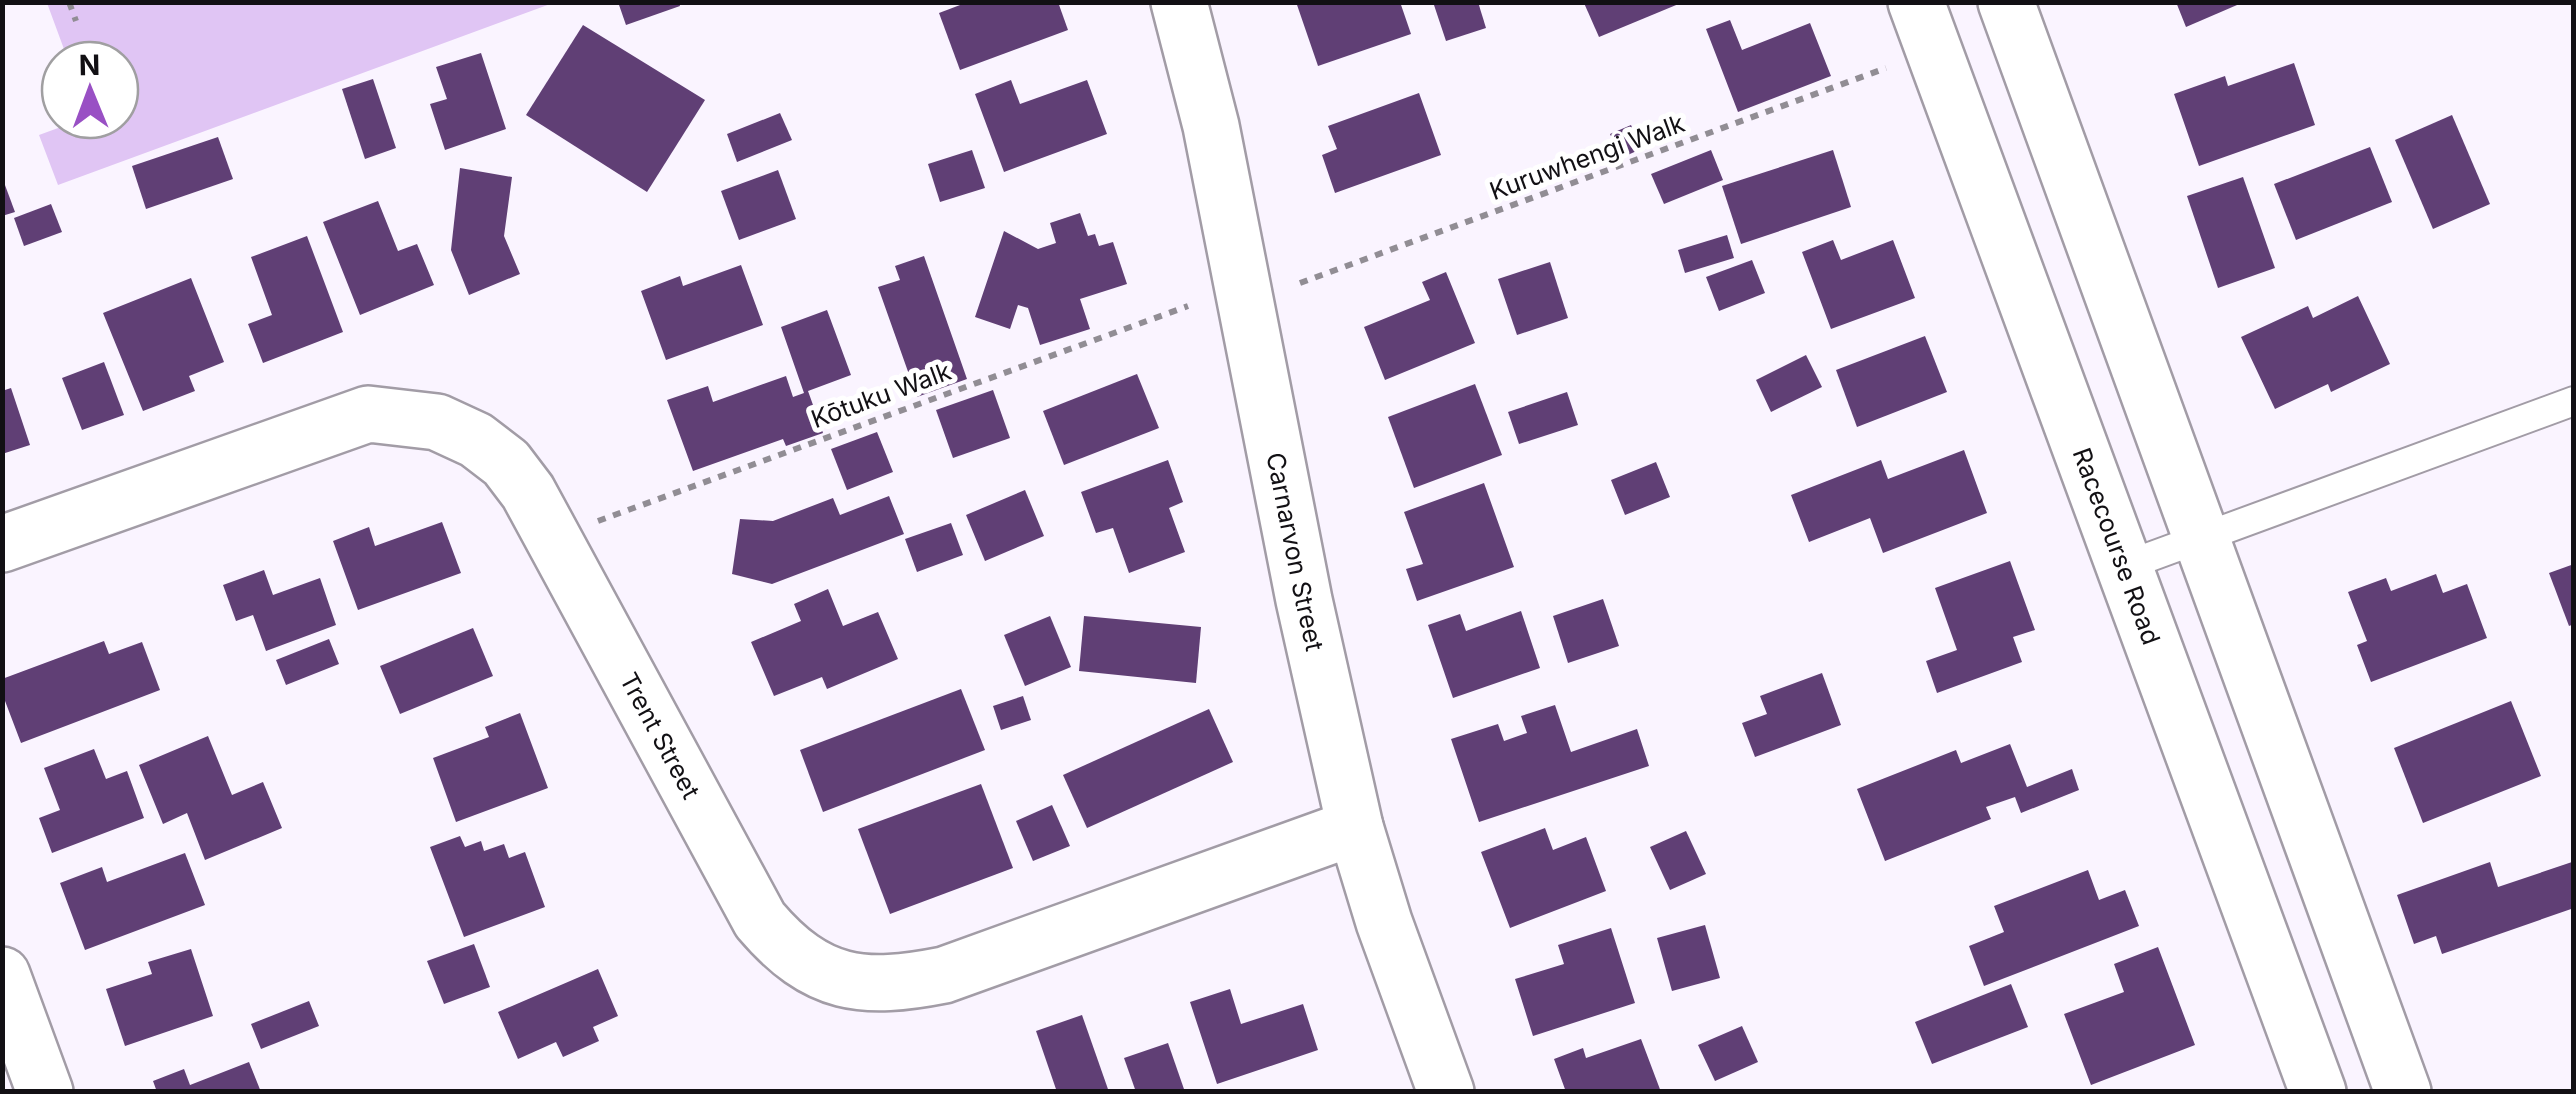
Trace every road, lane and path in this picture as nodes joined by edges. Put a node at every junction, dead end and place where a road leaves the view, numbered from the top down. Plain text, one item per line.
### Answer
1 (70, 2) edge
2 (1179, 2) edge
3 (1916, 2) edge
4 (2006, 2) edge
5 (76, 21) dead end
6 (1887, 68) dead end
7 (1300, 283) dead end
8 (1188, 306) dead end
9 (2574, 401) edge
10 (589, 524) dead end
11 (2204, 537) junction
12 (2, 544) edge
13 (2125, 566) junction
14 (1356, 827) junction
15 (2, 975) edge
16 (46, 1092) edge
17 (1446, 1092) edge
18 (2318, 1092) edge
19 (2403, 1092) edge

1 - 5 path
2 - 14 street, Carnarvon Street
3 - 13 street, Racecourse Road
4 - 11 street
6 - 7 path, Kuruwhengi Walk
8 - 10 path, Kōtuku Walk
9 - 11 lane
11 - 13 lane
11 - 19 street
12 - 14 street, Trent Street
13 - 18 street, Racecourse Road
14 - 17 street, Carnarvon Street
15 - 16 street

